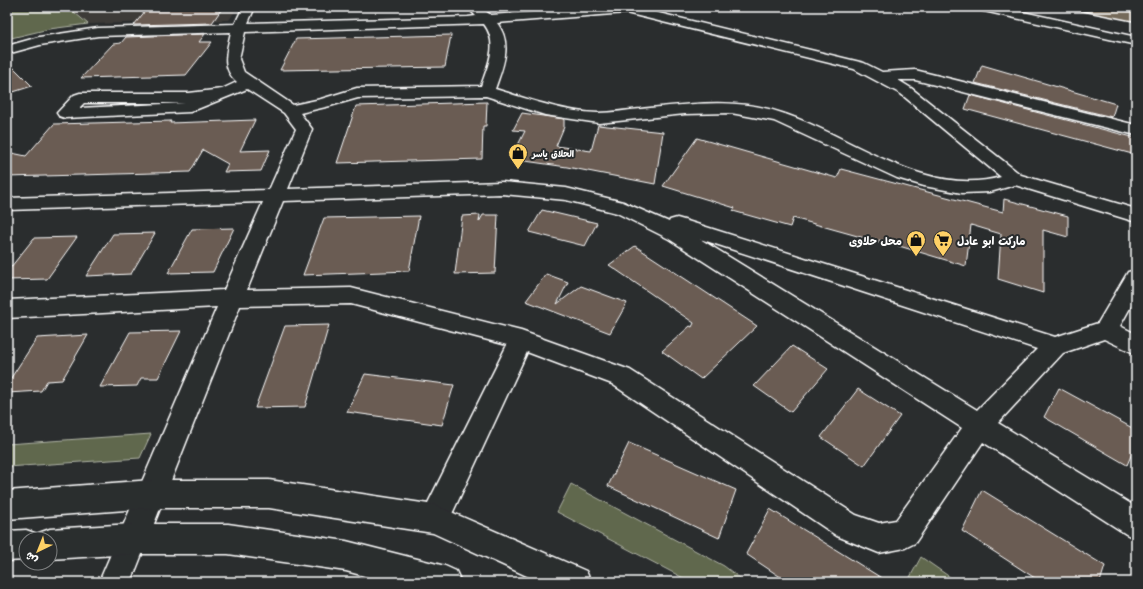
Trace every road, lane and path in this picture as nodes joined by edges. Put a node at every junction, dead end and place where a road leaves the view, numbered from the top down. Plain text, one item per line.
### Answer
1 (249, 7) edge
2 (471, 7) edge
3 (984, 7) edge
4 (1086, 7) edge
5 (573, 10) edge
6 (1136, 17) edge
7 (488, 19) junction
8 (239, 28) junction
9 (1136, 40) edge
10 (7, 50) edge
11 (879, 77) junction
12 (248, 83) junction
13 (487, 91) junction
14 (224, 93) junction
15 (290, 110) junction
16 (1136, 130) edge
17 (1015, 179) junction
18 (275, 195) junction
19 (7, 204) edge
20 (623, 208) junction
21 (1136, 216) edge
22 (1136, 278) edge
23 (232, 298) junction
24 (7, 309) edge
25 (1106, 329) junction
26 (521, 340) junction
27 (1136, 345) edge
28 (1055, 346) junction
29 (979, 425) junction
30 (152, 494) junction
31 (7, 505) edge
32 (436, 519) junction
33 (1136, 524) edge
34 (132, 539) junction
35 (58, 544) edge
36 (18, 545) edge
37 (7, 546) edge
38 (115, 582) edge
39 (445, 582) edge
40 (575, 582) edge

1 - 8 street
2 - 7 street
3 - 9 street
4 - 6 highway
5 - 7 street
5 - 11 street
7 - 8 street
7 - 13 street
8 - 10 street
8 - 12 street
11 - 16 street
11 - 17 street
12 - 14 street
12 - 15 street
13 - 15 street
13 - 17 street
14 - 14 street
15 - 18 street
17 - 21 street
18 - 19 street
18 - 20 street
18 - 23 street
20 - 28 street
20 - 29 street
22 - 25 street
23 - 24 street
23 - 26 street
23 - 30 street
25 - 27 street
25 - 28 street
26 - 29 street
26 - 32 street
28 - 29 street
29 - 33 street
30 - 31 street
30 - 32 street
30 - 34 street
32 - 40 street
34 - 35 street
34 - 38 street
34 - 39 street
36 - 37 street

